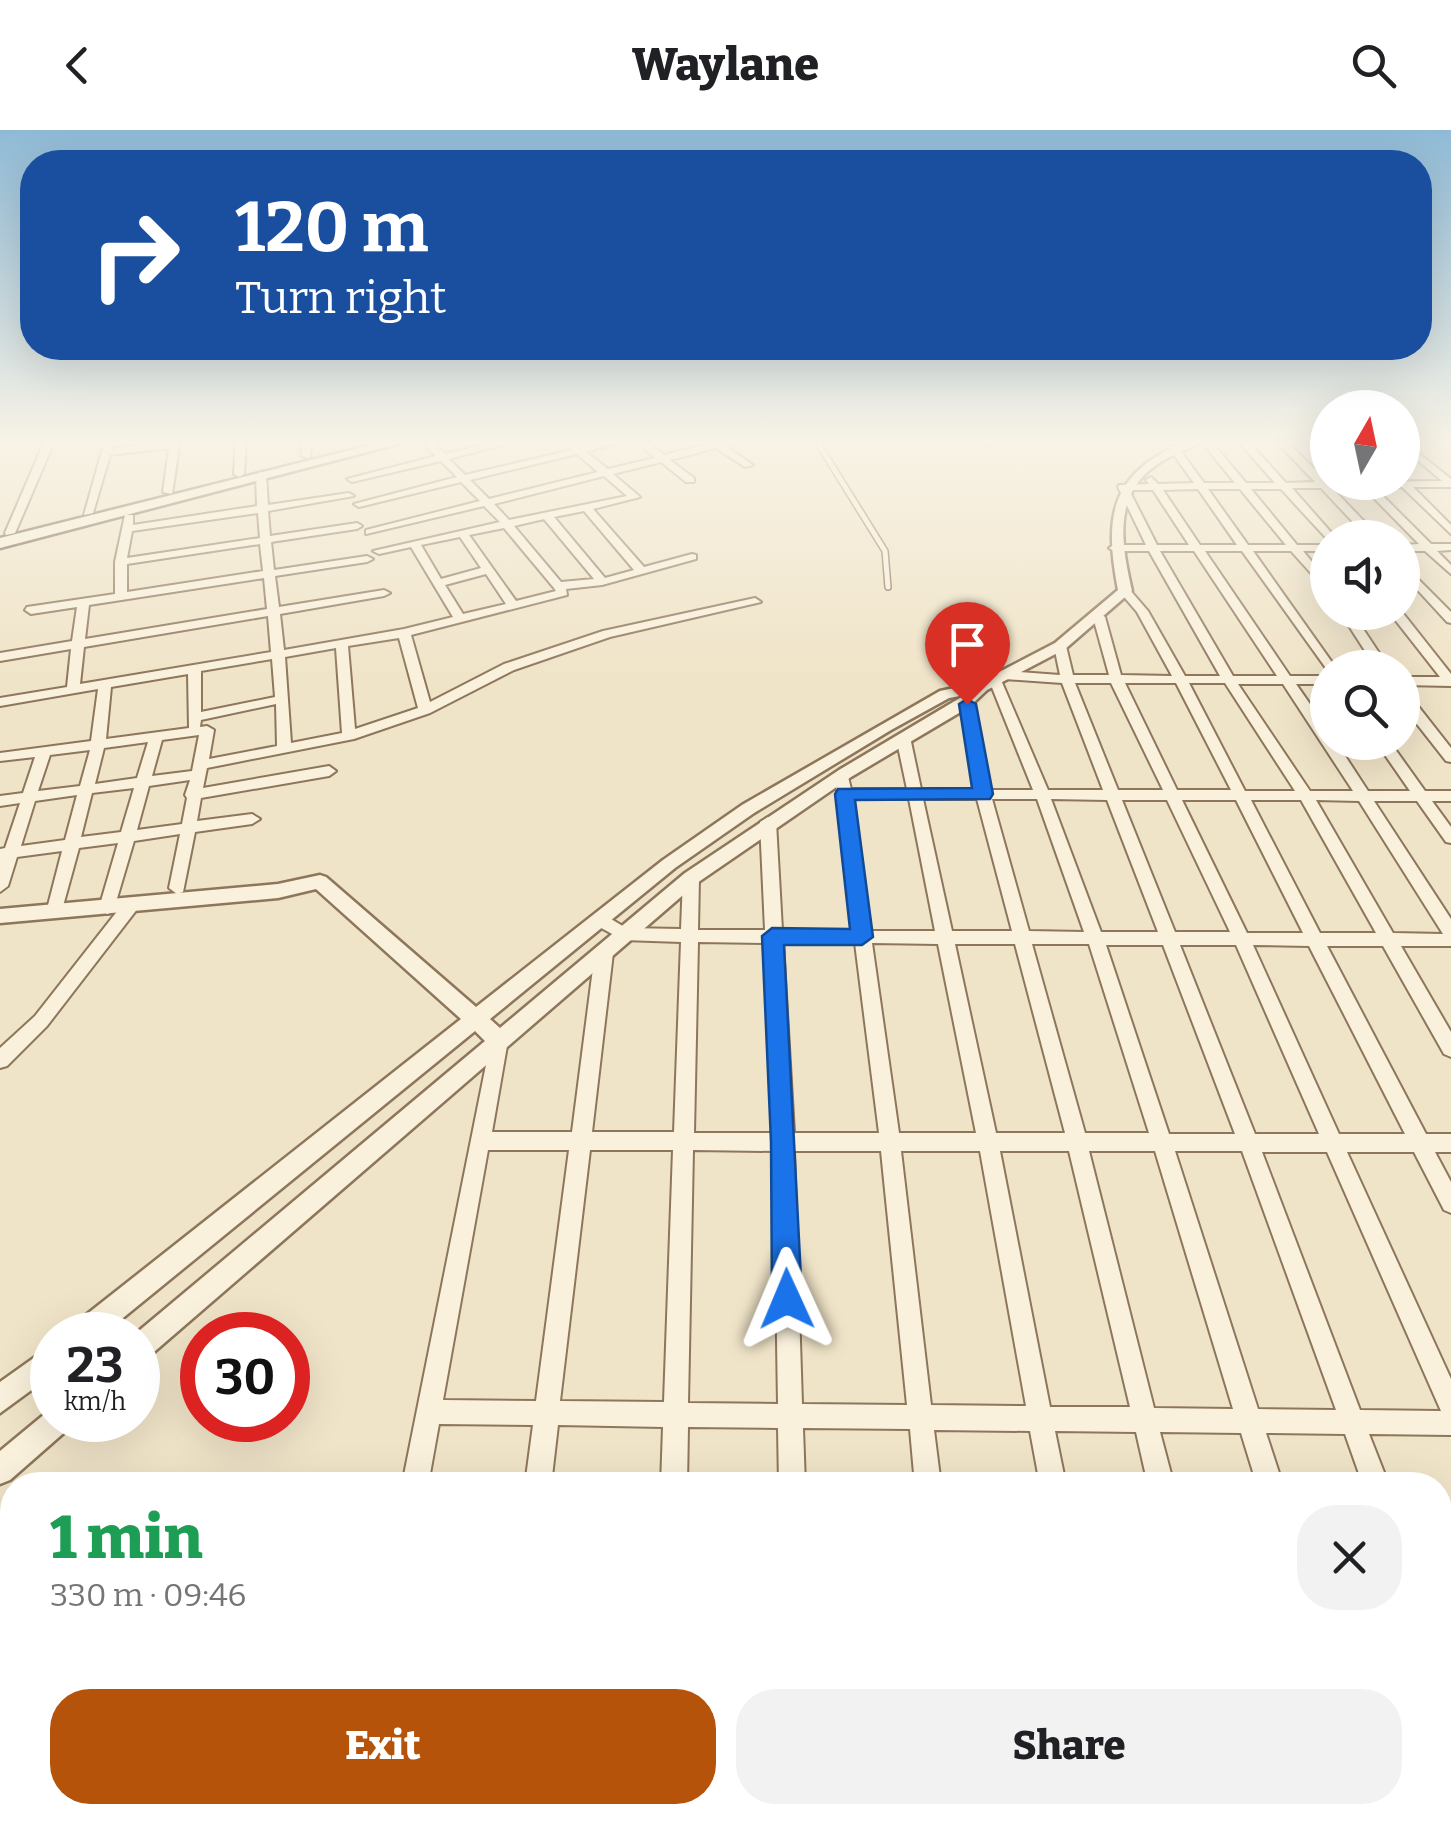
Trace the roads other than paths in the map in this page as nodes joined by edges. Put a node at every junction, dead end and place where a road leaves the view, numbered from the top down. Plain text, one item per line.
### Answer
1 (67, 519) edge
2 (85, 519) edge
3 (128, 519) edge
4 (194, 519) edge
5 (262, 519) edge
6 (420, 519) edge
7 (425, 519) edge
8 (502, 519) edge
9 (532, 519) edge
10 (550, 519) edge
11 (596, 519) edge
12 (865, 519) edge
13 (1118, 519) edge
14 (1139, 519) edge
15 (1177, 519) edge
16 (1224, 519) edge
17 (1269, 519) edge
18 (1398, 519) edge
19 (507, 524) junction
20 (357, 526) dead end
21 (126, 529) junction
22 (370, 532) dead end
23 (462, 534) junction
24 (3, 537) edge
25 (438, 538) junction
26 (263, 540) junction
27 (414, 544) junction
28 (1451, 547) edge
29 (1114, 548) junction
30 (1420, 548) edge
31 (1426, 548) junction
32 (1197, 549) junction
33 (1246, 549) junction
34 (1294, 549) junction
35 (1310, 549) edge
36 (379, 550) dead end
37 (1154, 550) junction
38 (692, 557) dead end
39 (367, 559) dead end
40 (121, 562) junction
41 (1310, 568) edge
42 (488, 570) junction
43 (641, 571) junction
44 (1451, 571) edge
45 (270, 574) junction
46 (438, 582) junction
47 (602, 582) junction
48 (1420, 585) edge
49 (558, 586) junction
50 (888, 587) dead end
51 (1125, 591) junction
52 (384, 593) dead end
53 (122, 596) junction
54 (83, 602) junction
55 (755, 602) dead end
56 (514, 606) junction
57 (31, 610) dead end
58 (271, 612) junction
59 (1099, 616) junction
60 (460, 619) junction
61 (1451, 619) edge
62 (1410, 630) edge
63 (404, 633) junction
64 (81, 644) junction
65 (342, 644) junction
66 (1060, 646) junction
67 (1317, 650) edge
68 (280, 654) junction
69 (0, 657) edge
70 (195, 669) junction
71 (1068, 680) junction
72 (1116, 680) junction
73 (1181, 680) junction
74 (1229, 680) junction
75 (1288, 680) junction
76 (1310, 680) edge
77 (994, 681) junction
78 (1420, 681) edge
79 (1451, 681) edge
80 (106, 684) junction
81 (74, 690) junction
82 (283, 699) junction
83 (0, 702) edge
84 (967, 704) junction
85 (425, 710) junction
86 (1310, 714) edge
87 (1420, 718) edge
88 (194, 724) junction
89 (156, 736) junction
90 (350, 736) junction
91 (903, 737) junction
92 (98, 744) junction
93 (284, 748) junction
94 (44, 751) junction
95 (0, 757) edge
96 (1451, 758) edge
97 (1340, 760) edge
98 (1395, 760) edge
99 (197, 770) junction
100 (329, 771) dead end
101 (142, 782) junction
102 (843, 785) junction
103 (85, 790) junction
104 (914, 794) junction
105 (983, 794) junction
106 (1045, 794) junction
107 (1112, 795) junction
108 (1170, 795) junction
109 (1238, 795) junction
110 (192, 796) junction
111 (1305, 796) junction
112 (1364, 796) junction
113 (1420, 796) junction
114 (1451, 796) edge
115 (29, 798) junction
116 (0, 801) edge
117 (252, 819) dead end
118 (768, 822) junction
119 (188, 826) junction
120 (128, 836) junction
121 (1451, 838) edge
122 (70, 844) junction
123 (6, 853) edge
124 (691, 878) junction
125 (0, 886) edge
126 (177, 888) dead end
127 (140, 904) junction
128 (107, 908) junction
129 (54, 912) junction
130 (0, 916) edge
131 (600, 920) junction
132 (623, 934) junction
133 (689, 936) junction
134 (772, 936) junction
135 (1451, 936) edge
136 (862, 937) junction
137 (943, 937) junction
138 (1020, 938) junction
139 (1092, 938) junction
140 (1166, 938) junction
141 (1242, 939) junction
142 (1315, 939) junction
143 (1388, 939) junction
144 (604, 953) junction
145 (476, 1019) junction
146 (499, 1040) junction
147 (1451, 1049) edge
148 (0, 1060) edge
149 (483, 1141) junction
150 (580, 1141) junction
151 (683, 1141) junction
152 (784, 1142) junction
153 (890, 1142) junction
154 (988, 1142) junction
155 (1077, 1142) junction
156 (1163, 1142) junction
157 (1248, 1143) junction
158 (1334, 1143) junction
159 (1420, 1143) junction
160 (1451, 1143) edge
161 (1451, 1203) edge
162 (111, 1312) edge
163 (160, 1330) edge
164 (30, 1375) edge
165 (0, 1398) edge
166 (1451, 1406) edge
167 (428, 1412) junction
168 (546, 1414) junction
169 (676, 1416) junction
170 (789, 1417) junction
171 (920, 1418) junction
172 (1039, 1419) junction
173 (1144, 1420) junction
174 (1249, 1421) junction
175 (1351, 1421) junction
176 (1451, 1422) edge
177 (30, 1438) edge
178 (7, 1454) edge
179 (418, 1472) edge
180 (539, 1472) edge
181 (674, 1472) edge
182 (791, 1472) edge
183 (926, 1472) edge
184 (1050, 1472) edge
185 (1158, 1472) edge
186 (1266, 1472) edge
187 (1371, 1472) edge

1 - 24 main road
2 - 24 main road
3 - 21 street
4 - 21 street
5 - 26 street
6 - 22 street
7 - 25 street
8 - 19 street
9 - 19 street
10 - 47 street
11 - 43 street
12 - 50 lane
13 - 29 street
14 - 37 street
15 - 32 street
16 - 33 street
17 - 34 street
18 - 31 street
19 - 23 street
19 - 49 street
20 - 26 street
21 - 40 street
23 - 25 street
23 - 42 street
25 - 27 street
26 - 40 street
26 - 45 street
27 - 36 street
27 - 46 street
28 - 31 street
29 - 37 street
29 - 51 street
30 - 31 street
31 - 44 street
32 - 33 street
32 - 37 street
32 - 75 street
33 - 34 street
33 - 67 street
34 - 35 street
34 - 41 street
37 - 74 street
38 - 43 street
39 - 45 street
40 - 53 street
42 - 46 street
42 - 56 street
43 - 47 street
45 - 53 street
45 - 58 street
46 - 60 street
47 - 49 street
48 - 61 street
49 - 56 street
51 - 59 street
51 - 73 street
52 - 58 street
53 - 54 street
54 - 57 street
54 - 64 street
55 - 85 street
56 - 60 street
58 - 64 street
58 - 68 street
59 - 66 street
59 - 72 street
60 - 63 street
62 - 79 street
63 - 65 street
63 - 85 street
64 - 69 street
64 - 81 street
65 - 68 street
65 - 90 street
66 - 71 street
66 - 77 street
68 - 70 street
68 - 82 street
70 - 80 street
70 - 88 street
71 - 72 street
71 - 77 street
71 - 107 street
72 - 73 street
72 - 108 street
73 - 74 street
73 - 109 street
74 - 75 street
74 - 111 street
75 - 76 street
75 - 86 street
77 - 84 street
77 - 106 street
77 - 131 street
78 - 79 street
80 - 81 street
80 - 92 street
81 - 83 street
82 - 88 street
82 - 93 street
84 - 91 street
84 - 105 street
85 - 90 street
87 - 96 street
88 - 89 street
88 - 99 street
89 - 92 street
89 - 101 street
90 - 93 street
91 - 102 street
91 - 104 street
92 - 94 street
92 - 103 street
93 - 99 street
94 - 95 street
94 - 115 street
97 - 112 street
98 - 113 street
99 - 101 street
99 - 110 street
100 - 110 street
101 - 103 street
101 - 120 street
102 - 104 street
102 - 118 street
102 - 136 street
103 - 115 street
103 - 122 street
104 - 105 street
104 - 137 street
105 - 106 street
105 - 138 street
106 - 107 street
106 - 139 street
107 - 108 street
107 - 140 street
108 - 109 street
108 - 141 street
109 - 111 street
109 - 142 street
110 - 119 street
111 - 112 street
111 - 143 street
112 - 113 street
112 - 135 street
113 - 114 street
113 - 121 street
115 - 116 street
115 - 123 street
117 - 119 street
118 - 124 street
118 - 134 street
119 - 120 street
119 - 126 street
120 - 122 street
120 - 128 street
122 - 123 street
122 - 129 street
123 - 125 street
124 - 132 street
124 - 133 street
127 - 128 street
127 - 145 street
127 - 148 street
128 - 129 street
129 - 130 street
131 - 132 street
131 - 145 street
132 - 133 street
132 - 144 street
133 - 134 street
133 - 151 street
134 - 136 street
134 - 152 street
135 - 143 street
136 - 137 street
136 - 153 street
137 - 138 street
137 - 154 street
138 - 139 street
138 - 155 street
139 - 140 street
139 - 156 street
140 - 141 street
140 - 157 street
141 - 142 street
141 - 158 street
142 - 143 street
142 - 159 street
143 - 147 street
144 - 146 street
144 - 150 street
145 - 146 street
145 - 162 street
146 - 149 street
146 - 163 street
149 - 150 street
149 - 167 street
150 - 151 street
150 - 168 street
151 - 152 street
151 - 169 street
152 - 153 street
152 - 170 street
153 - 154 street
153 - 171 street
154 - 155 street
154 - 172 street
155 - 156 street
155 - 173 street
156 - 157 street
156 - 174 street
157 - 158 street
157 - 175 street
158 - 159 street
158 - 166 street
159 - 160 street
159 - 161 street
164 - 165 street
167 - 168 street
167 - 179 street
168 - 169 street
168 - 180 street
169 - 170 street
169 - 181 street
170 - 171 street
170 - 182 street
171 - 172 street
171 - 183 street
172 - 173 street
172 - 184 street
173 - 174 street
173 - 185 street
174 - 175 street
174 - 186 street
175 - 176 street
175 - 187 street
177 - 178 street

